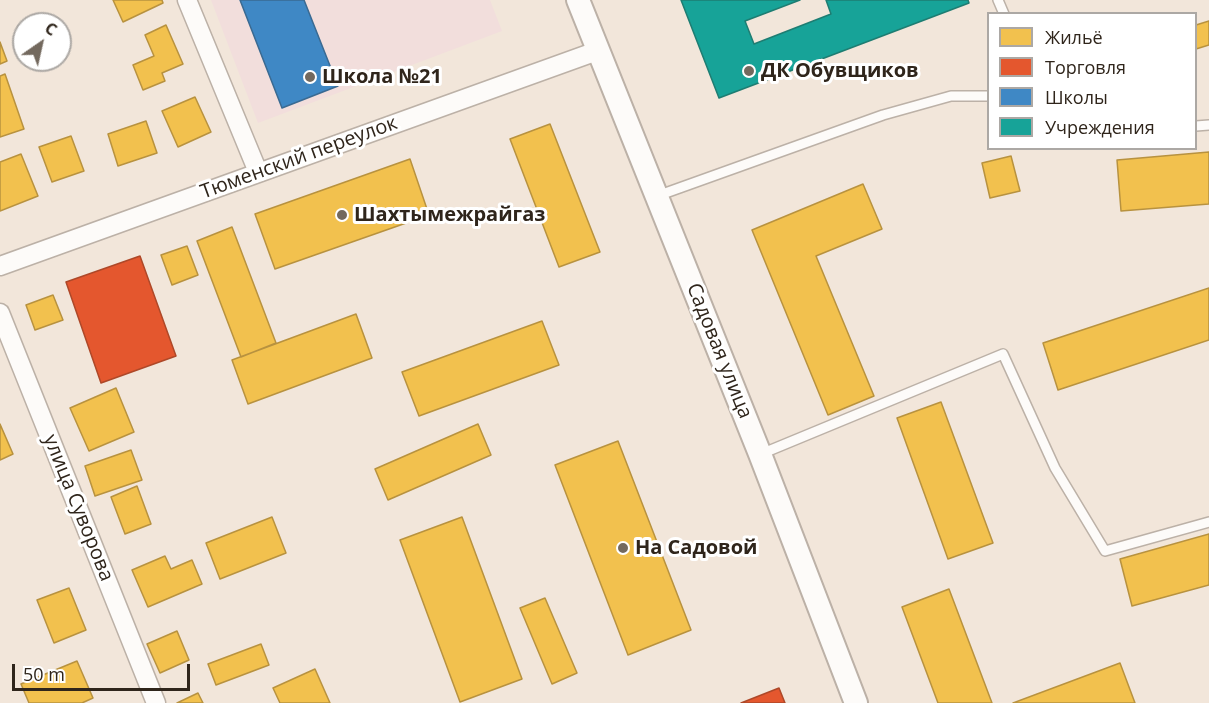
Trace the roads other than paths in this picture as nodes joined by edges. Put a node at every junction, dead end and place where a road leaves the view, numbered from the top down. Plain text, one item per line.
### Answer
1 (187, 0) edge
2 (578, 0) edge
3 (597, 51) junction
4 (987, 96) edge
5 (258, 172) junction
6 (657, 196) junction
7 (0, 266) edge
8 (0, 313) edge
9 (760, 454) junction
10 (1209, 522) edge
11 (156, 703) edge
12 (856, 703) edge

1 - 5 street
2 - 3 street, Садовая улица
3 - 5 street, Тюменский переулок
3 - 6 street, Садовая улица
4 - 6 lane
5 - 7 street, Тюменский переулок
6 - 9 street, Садовая улица
8 - 11 street, улица Суворова
9 - 10 lane
9 - 12 street, Садовая улица

